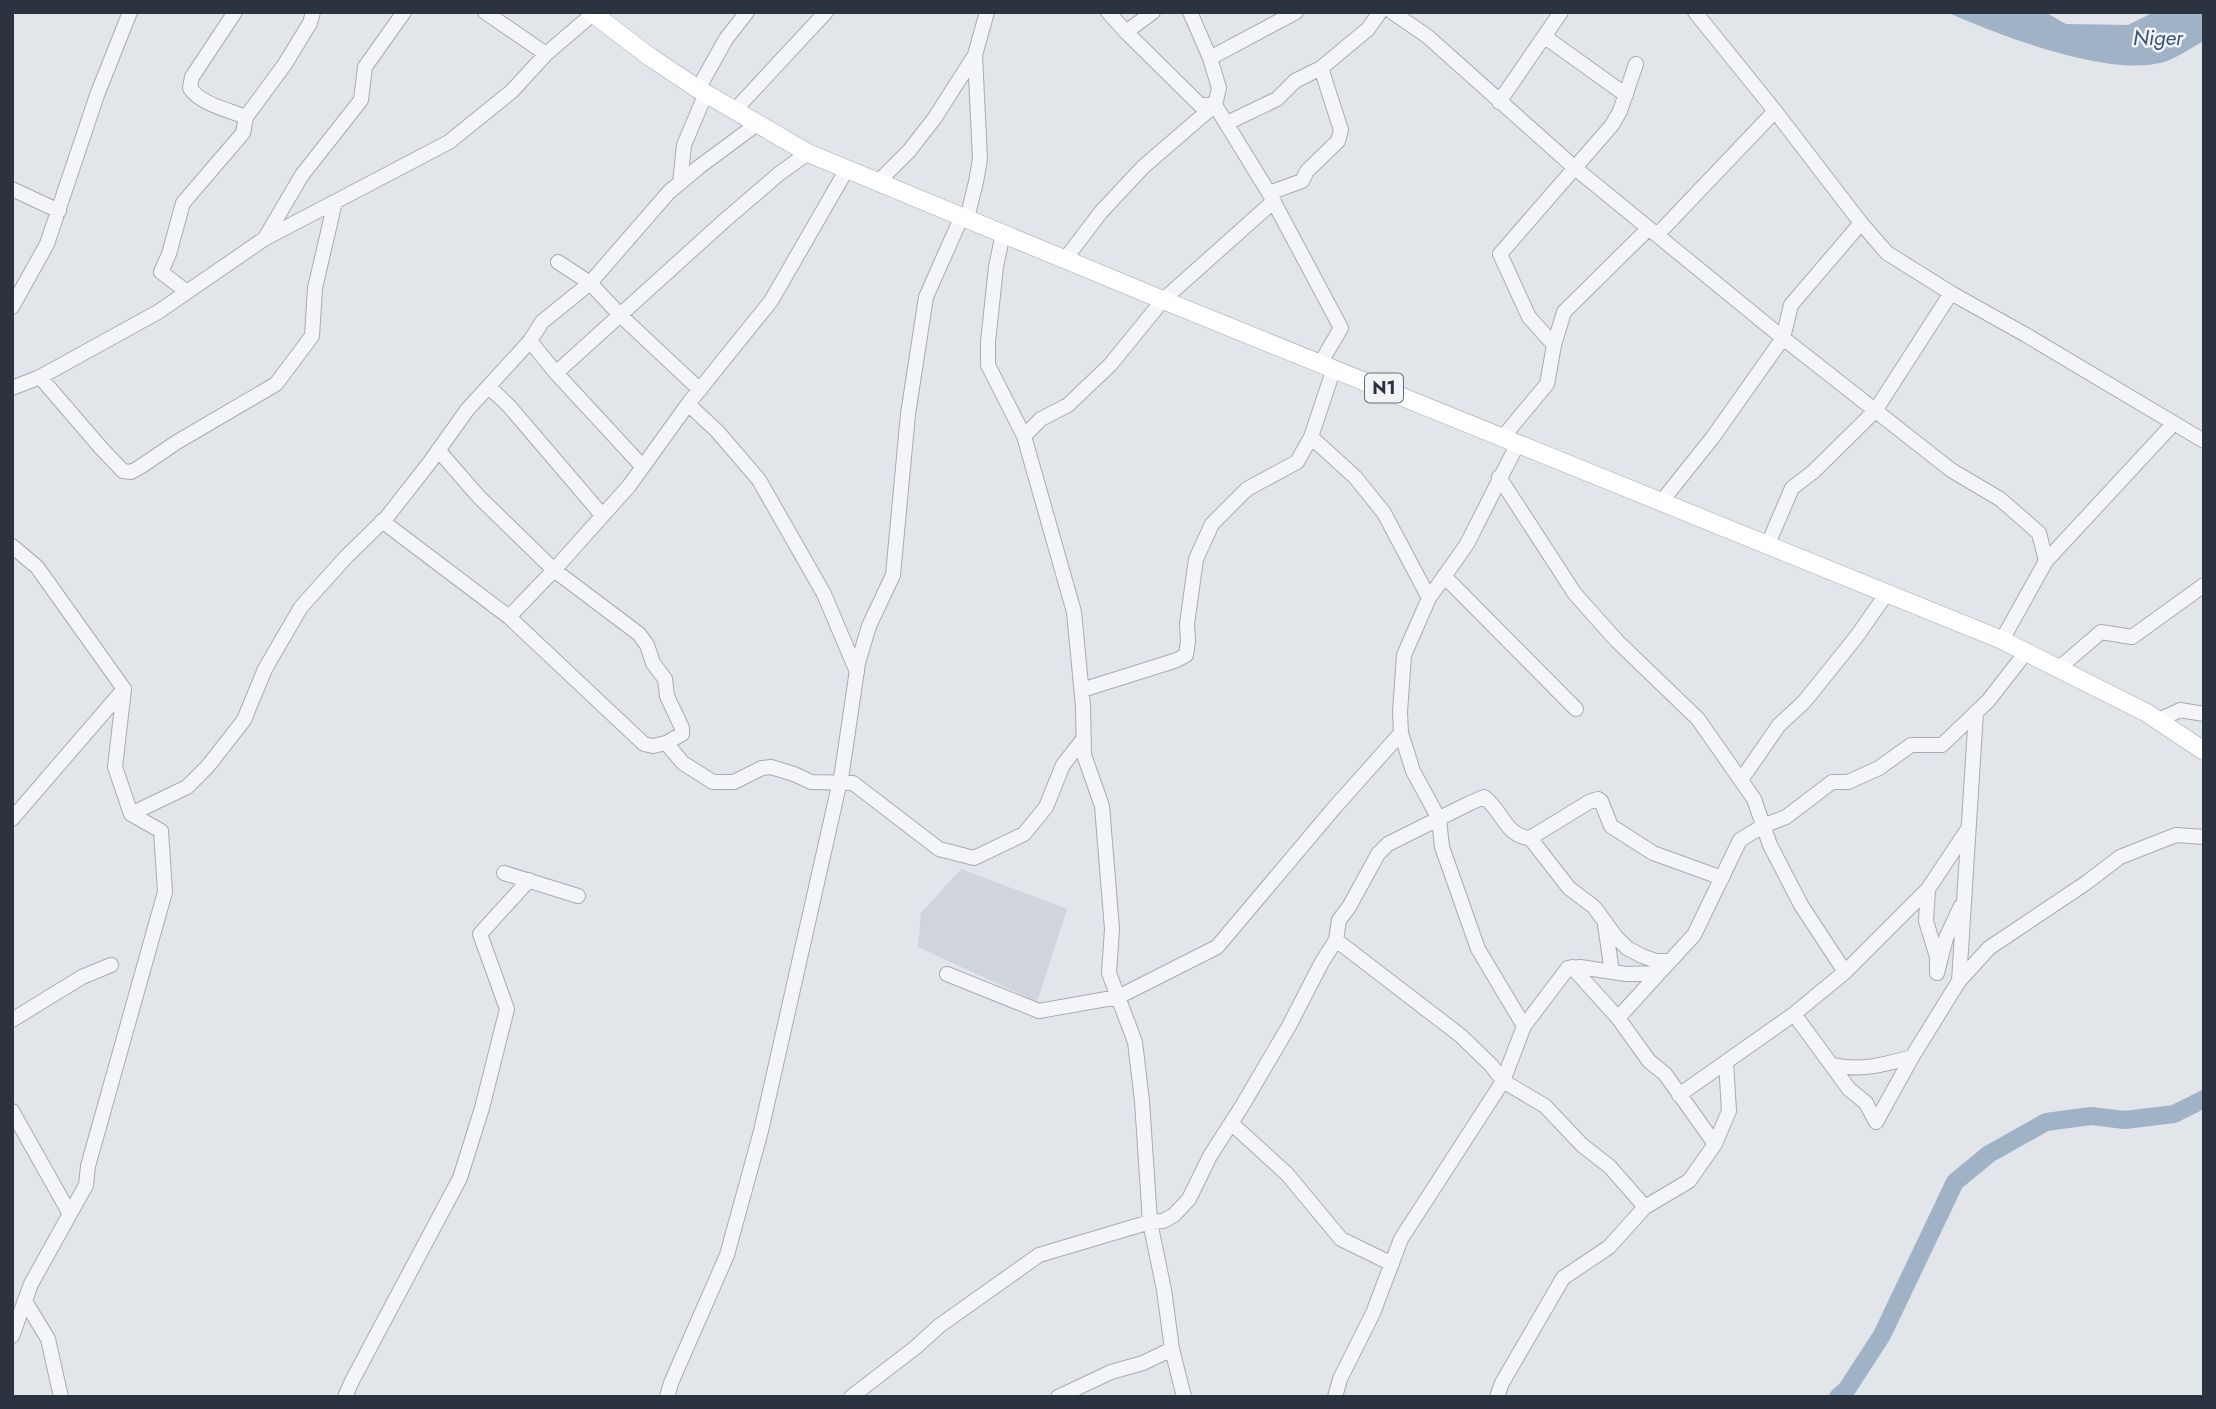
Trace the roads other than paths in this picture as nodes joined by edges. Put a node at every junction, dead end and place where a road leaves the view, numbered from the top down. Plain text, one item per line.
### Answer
1 (130, 12) edge
2 (235, 12) edge
3 (313, 12) edge
4 (404, 12) edge
5 (485, 12) edge
6 (747, 12) edge
7 (826, 12) edge
8 (987, 12) edge
9 (1108, 12) edge
10 (1153, 12) edge
11 (1190, 12) edge
12 (1296, 12) edge
13 (1380, 12) edge
14 (1392, 12) edge
15 (1561, 12) edge
16 (1695, 12) edge
17 (593, 13) edge
18 (1126, 32) junction
19 (1545, 37) junction
20 (546, 54) junction
21 (975, 55) junction
22 (1210, 58) junction
23 (1636, 64) dead end
24 (1321, 68) junction
25 (702, 91) junction
26 (1626, 95) junction
27 (1499, 102) junction
28 (1215, 105) junction
29 (734, 111) junction
30 (1775, 111) junction
31 (246, 117) junction
32 (1227, 123) junction
33 (757, 124) junction
34 (808, 153) junction
35 (1575, 168) junction
36 (847, 169) junction
37 (879, 181) junction
38 (680, 183) junction
39 (12, 189) edge
40 (1271, 197) junction
41 (335, 202) junction
42 (58, 211) junction
43 (965, 217) junction
44 (1861, 223) junction
45 (1653, 232) junction
46 (1003, 233) junction
47 (264, 239) junction
48 (1066, 258) junction
49 (558, 262) dead end
50 (590, 283) junction
51 (187, 292) junction
52 (1951, 293) junction
53 (1163, 300) junction
54 (12, 307) edge
55 (620, 315) junction
56 (1783, 338) junction
57 (530, 341) junction
58 (1555, 345) junction
59 (1327, 365) junction
60 (556, 373) junction
61 (40, 377) junction
62 (489, 387) junction
63 (12, 388) edge
64 (700, 390) junction
65 (688, 404) junction
66 (1875, 411) junction
67 (2174, 422) junction
68 (1024, 436) junction
69 (1311, 437) junction
70 (1511, 440) junction
71 (2204, 440) edge
72 (438, 450) junction
73 (642, 467) junction
74 (1499, 477) junction
75 (1662, 501) junction
76 (602, 515) junction
77 (382, 522) junction
78 (1768, 544) junction
79 (12, 546) edge
80 (2046, 561) junction
81 (554, 570) junction
82 (1444, 576) junction
83 (2204, 585) edge
84 (1887, 593) junction
85 (1429, 598) junction
86 (509, 617) junction
87 (2002, 640) junction
88 (2027, 651) junction
89 (2059, 668) junction
90 (857, 672) junction
91 (124, 689) junction
92 (1082, 690) junction
93 (1576, 709) dead end
94 (1976, 712) junction
95 (2204, 714) edge
96 (2159, 720) junction
97 (1401, 733) junction
98 (1084, 738) junction
99 (666, 743) junction
100 (2204, 751) edge
101 (1741, 780) junction
102 (840, 782) junction
103 (131, 814) junction
104 (12, 819) edge
105 (1439, 819) junction
106 (1763, 826) junction
107 (1969, 828) junction
108 (2204, 837) edge
109 (1530, 838) junction
110 (504, 873) dead end
111 (1722, 878) junction
112 (529, 880) junction
113 (1927, 889) junction
114 (578, 896) dead end
115 (1965, 898) junction
116 (1604, 920) junction
117 (1336, 940) junction
118 (1670, 961) junction
119 (111, 965) dead end
120 (1572, 967) junction
121 (1612, 972) junction
122 (1845, 972) junction
123 (1659, 973) junction
124 (947, 974) dead end
125 (1959, 981) junction
126 (1118, 997) junction
127 (1794, 1014) junction
128 (1618, 1018) junction
129 (12, 1020) edge
130 (1524, 1026) junction
131 (1912, 1057) junction
132 (1726, 1062) junction
133 (1833, 1065) junction
134 (1503, 1081) junction
135 (1679, 1095) junction
136 (12, 1111) edge
137 (1231, 1123) junction
138 (1715, 1144) junction
139 (1645, 1207) junction
140 (70, 1214) junction
141 (1150, 1222) junction
142 (1392, 1264) junction
143 (25, 1301) junction
144 (12, 1336) edge
145 (1172, 1349) junction
146 (61, 1397) edge
147 (345, 1397) edge
148 (667, 1397) edge
149 (851, 1397) edge
150 (1058, 1397) edge
151 (1184, 1397) edge
152 (1335, 1397) edge
153 (1497, 1397) edge

1 - 42 street
2 - 31 street
3 - 31 street
4 - 47 street
5 - 20 street
6 - 25 street
7 - 29 street
8 - 21 street
9 - 18 street
10 - 18 street
11 - 22 street
12 - 22 street
13 - 24 street
14 - 27 street
15 - 19 street
16 - 30 street
17 - 20 street
17 - 25 main road, N1
18 - 28 street
19 - 26 street
19 - 27 street
20 - 41 street
21 - 37 street
21 - 43 street
22 - 28 street
23 - 26 street
24 - 32 street
24 - 40 street
25 - 29 main road, N1
25 - 38 street
26 - 35 street
27 - 35 street
28 - 32 street
28 - 48 street
29 - 33 main road, N1
30 - 44 street
30 - 45 street
31 - 51 street
32 - 40 street
33 - 34 main road, N1
33 - 38 street
34 - 36 main road, N1
34 - 55 street
35 - 45 street
35 - 58 street
36 - 37 main road, N1
36 - 64 street
37 - 43 main road, N1
38 - 50 street
39 - 42 street
40 - 53 street
40 - 59 street
41 - 47 street
41 - 61 street
42 - 54 street
43 - 46 main road, N1
43 - 90 street
44 - 52 street
44 - 56 street
45 - 56 street
45 - 58 street
46 - 48 main road, N1
46 - 68 street
47 - 51 street
48 - 53 main road, N1
49 - 50 street
50 - 55 street
50 - 57 street
51 - 61 street
52 - 66 street
52 - 67 street
53 - 59 main road, N1
53 - 68 street
55 - 60 street
55 - 64 street
56 - 66 street
56 - 75 street
57 - 60 street
57 - 62 street
58 - 70 street
59 - 69 street
59 - 70 main road, N1
60 - 73 street
61 - 63 street
62 - 72 street
62 - 76 street
64 - 65 street
65 - 73 street
65 - 90 street
66 - 78 street
66 - 80 street
67 - 71 street
67 - 80 street
68 - 92 street
69 - 85 street
69 - 92 street
70 - 74 street
70 - 75 main road, N1
72 - 77 street
72 - 81 street
73 - 76 street
74 - 82 street
74 - 101 street
75 - 78 main road, N1
76 - 81 street
77 - 86 street
77 - 103 street
78 - 84 main road, N1
79 - 91 street
80 - 87 street
81 - 86 street
81 - 99 street
82 - 85 street
82 - 93 street
83 - 89 street
84 - 87 main road, N1
84 - 101 street
85 - 97 street
86 - 99 street
87 - 88 main road, N1
88 - 89 main road, N1
88 - 94 street
89 - 96 main road, N1
90 - 102 street
91 - 103 street
91 - 104 street
92 - 98 street
94 - 106 street
94 - 107 street
95 - 96 street
96 - 100 main road, N1
97 - 105 street
97 - 126 street
98 - 102 street
98 - 126 street
99 - 102 street
101 - 106 street
102 - 148 street
103 - 140 street
105 - 109 street
105 - 117 street
105 - 130 street
106 - 111 street
106 - 122 street
107 - 113 street
107 - 115 street
108 - 125 street
109 - 111 street
109 - 116 street
110 - 112 street
111 - 118 street
112 - 114 street
112 - 147 street
113 - 115 street
113 - 122 street
115 - 125 street
116 - 118 street
116 - 121 street
117 - 134 street
117 - 137 street
118 - 123 street
119 - 129 street
120 - 121 street
120 - 128 street
120 - 130 street
121 - 123 street
122 - 127 street
123 - 128 street
124 - 126 street
125 - 131 street
126 - 141 street
127 - 132 street
127 - 133 street
128 - 135 street
130 - 134 street
131 - 133 street
131 - 133 street
132 - 135 street
132 - 138 street
134 - 139 street
134 - 142 street
135 - 138 street
136 - 140 street
137 - 141 street
137 - 142 street
138 - 139 street
139 - 153 street
140 - 143 street
141 - 145 street
141 - 149 street
142 - 152 street
143 - 144 street
143 - 146 street
145 - 150 street
145 - 151 street

